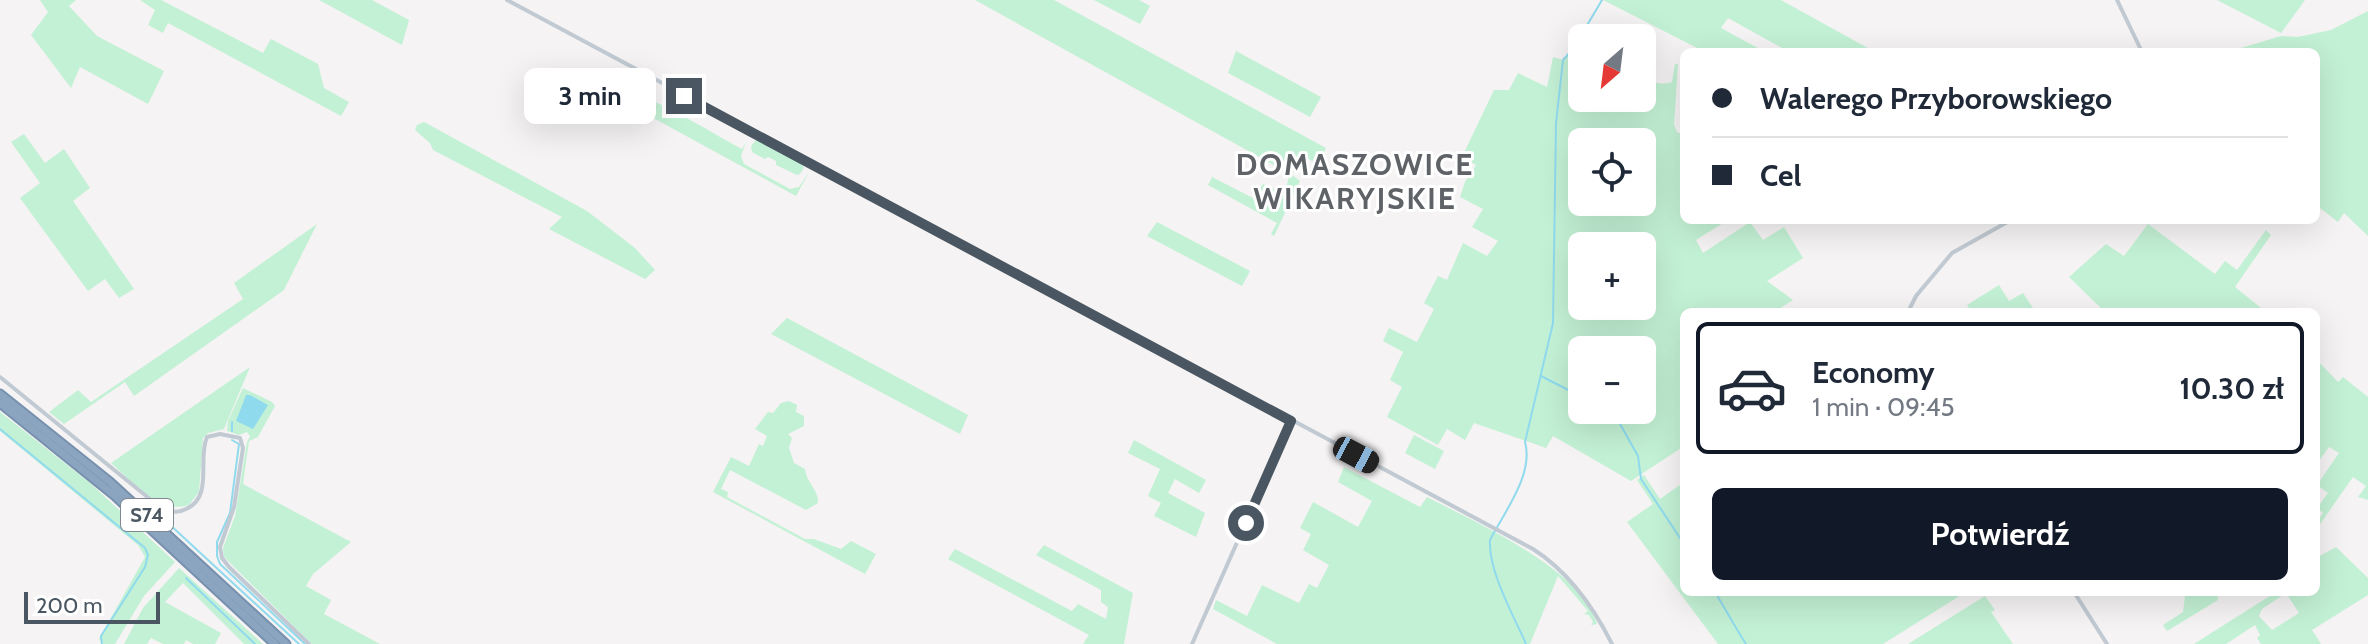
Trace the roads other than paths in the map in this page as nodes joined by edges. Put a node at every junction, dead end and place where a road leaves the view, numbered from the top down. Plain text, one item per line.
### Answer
1 (507, 0) edge
2 (2117, 0) edge
3 (2140, 48) edge
4 (2004, 224) edge
5 (1910, 308) edge
6 (0, 377) edge
7 (0, 394) edge
8 (0, 403) edge
9 (1291, 421) junction
10 (2077, 596) edge
11 (275, 644) edge
12 (286, 644) edge
13 (309, 644) edge
14 (1192, 644) edge
15 (1612, 644) edge
16 (2107, 644) edge

1 - 9 street
2 - 3 street
4 - 5 street
6 - 13 street
7 - 12 highway, S74
8 - 11 highway, S74
9 - 14 street
9 - 15 street
10 - 16 street

